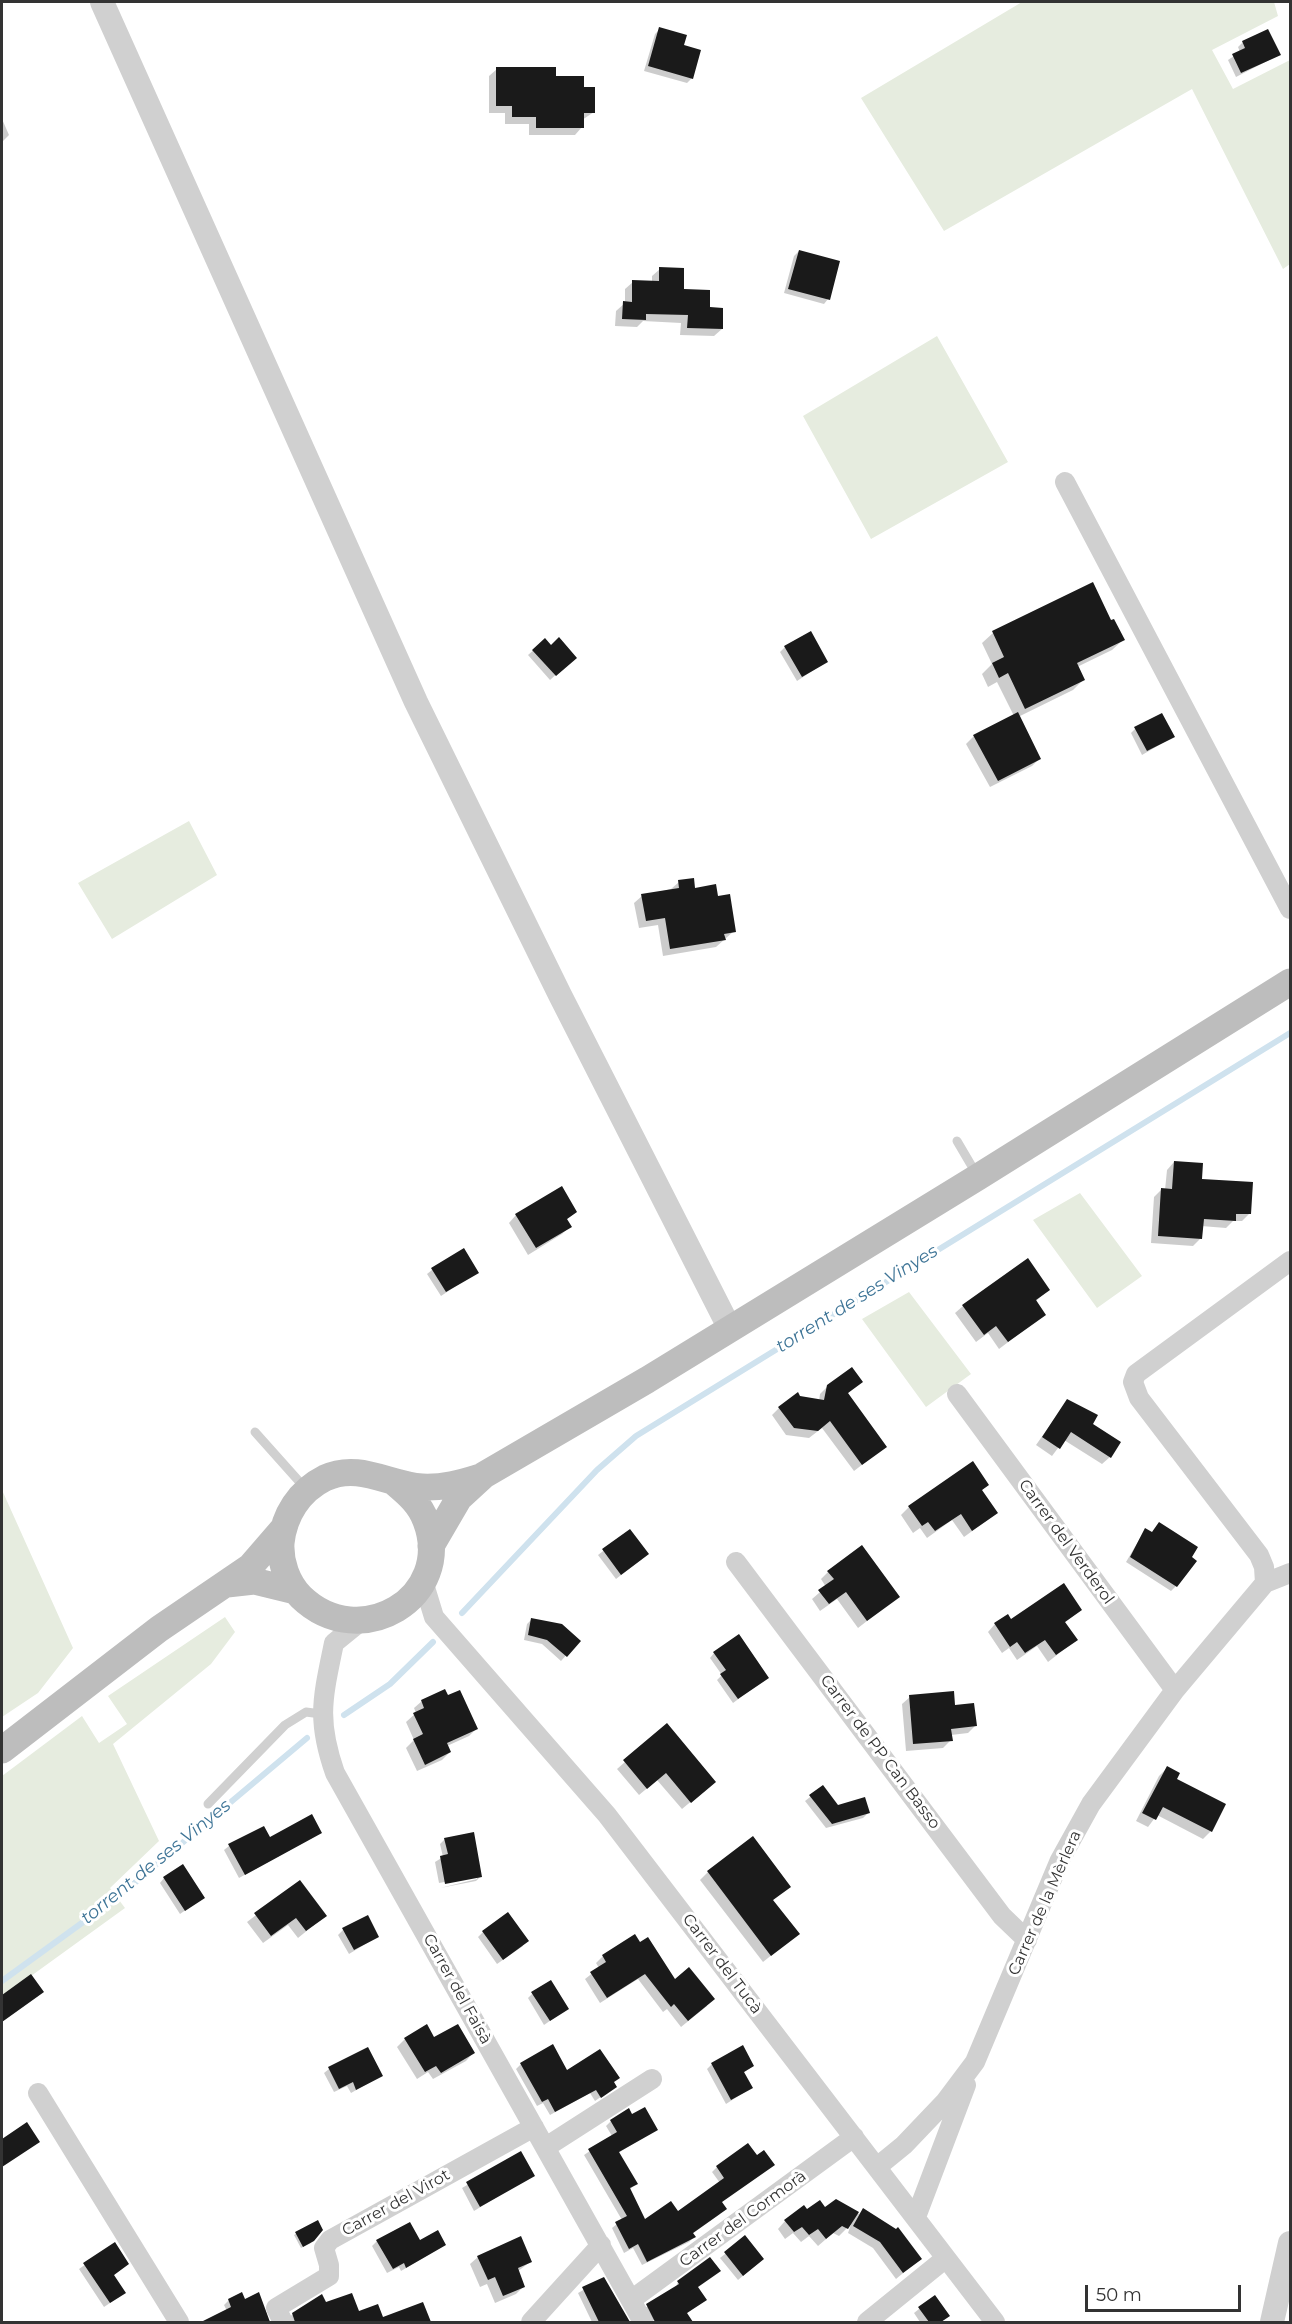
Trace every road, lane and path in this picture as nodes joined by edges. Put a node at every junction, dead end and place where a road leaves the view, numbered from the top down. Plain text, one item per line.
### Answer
1 (102, 2) edge
2 (1065, 482) dead end
3 (1290, 909) edge
4 (1290, 982) edge
5 (957, 1141) dead end
6 (978, 1177) junction
7 (1290, 1261) edge
8 (730, 1329) junction
9 (957, 1394) dead end
10 (255, 1432) dead end
11 (484, 1476) junction
12 (395, 1483) junction
13 (306, 1490) junction
14 (282, 1530) junction
15 (431, 1546) junction
16 (736, 1562) dead end
17 (1290, 1573) edge
18 (423, 1581) junction
19 (1265, 1583) junction
20 (227, 1584) junction
21 (304, 1600) junction
22 (393, 1611) junction
23 (434, 1617) junction
24 (361, 1621) junction
25 (334, 1643) junction
26 (1174, 1690) junction
27 (321, 1714) junction
28 (2, 1750) edge
29 (208, 1804) dead end
30 (1027, 1940) junction
31 (975, 2062) junction
32 (652, 2079) dead end
33 (38, 2093) dead end
34 (534, 2127) junction
35 (854, 2138) junction
36 (546, 2147) junction
37 (877, 2167) junction
38 (916, 2217) junction
39 (1290, 2243) edge
40 (601, 2245) junction
41 (946, 2258) junction
42 (631, 2300) junction
43 (179, 2322) edge
44 (283, 2322) edge
45 (531, 2322) edge
46 (643, 2322) edge
47 (867, 2322) edge
48 (995, 2322) edge
49 (1272, 2322) edge

1 - 8 street
2 - 3 street
4 - 6 main road
5 - 6 lane
6 - 8 main road
7 - 19 street
8 - 11 main road
9 - 26 street, Carrer del Verderol
10 - 13 lane
11 - 12 main road
11 - 15 main road
12 - 13 main road
12 - 15 main road
13 - 14 main road
14 - 20 main road
14 - 21 main road
15 - 18 main road
16 - 30 street, Carrer de PP Can Basso
17 - 19 street, Carrer de la Mèrlera
18 - 22 main road
18 - 23 street, Carrer del Tucà
19 - 26 street, Carrer de la Mèrlera
20 - 21 main road
20 - 28 main road
21 - 24 main road
21 - 25 street
22 - 23 street
22 - 24 main road
23 - 35 street, Carrer del Tucà
24 - 25 street
25 - 27 street, Carrer del Faisà
26 - 30 street, Carrer de la Mèrlera
27 - 29 lane
27 - 34 street, Carrer del Faisà
30 - 31 street, Carrer de la Mèrlera
31 - 37 street, Carrer de la Mèrlera
31 - 38 street
32 - 36 street
33 - 43 street
34 - 36 street, Carrer del Faisà
34 - 44 street, Carrer del Virot
35 - 37 street, Carrer del Tucà
35 - 42 street, Carrer del Cormorà
36 - 40 street, Carrer del Faisà
37 - 38 street, Carrer del Tucà
38 - 41 street, Carrer del Tucà
39 - 49 street
40 - 42 street, Carrer del Faisà
40 - 45 street
41 - 47 street
41 - 48 street, Carrer del Tucà
42 - 46 street, Carrer del Faisà

